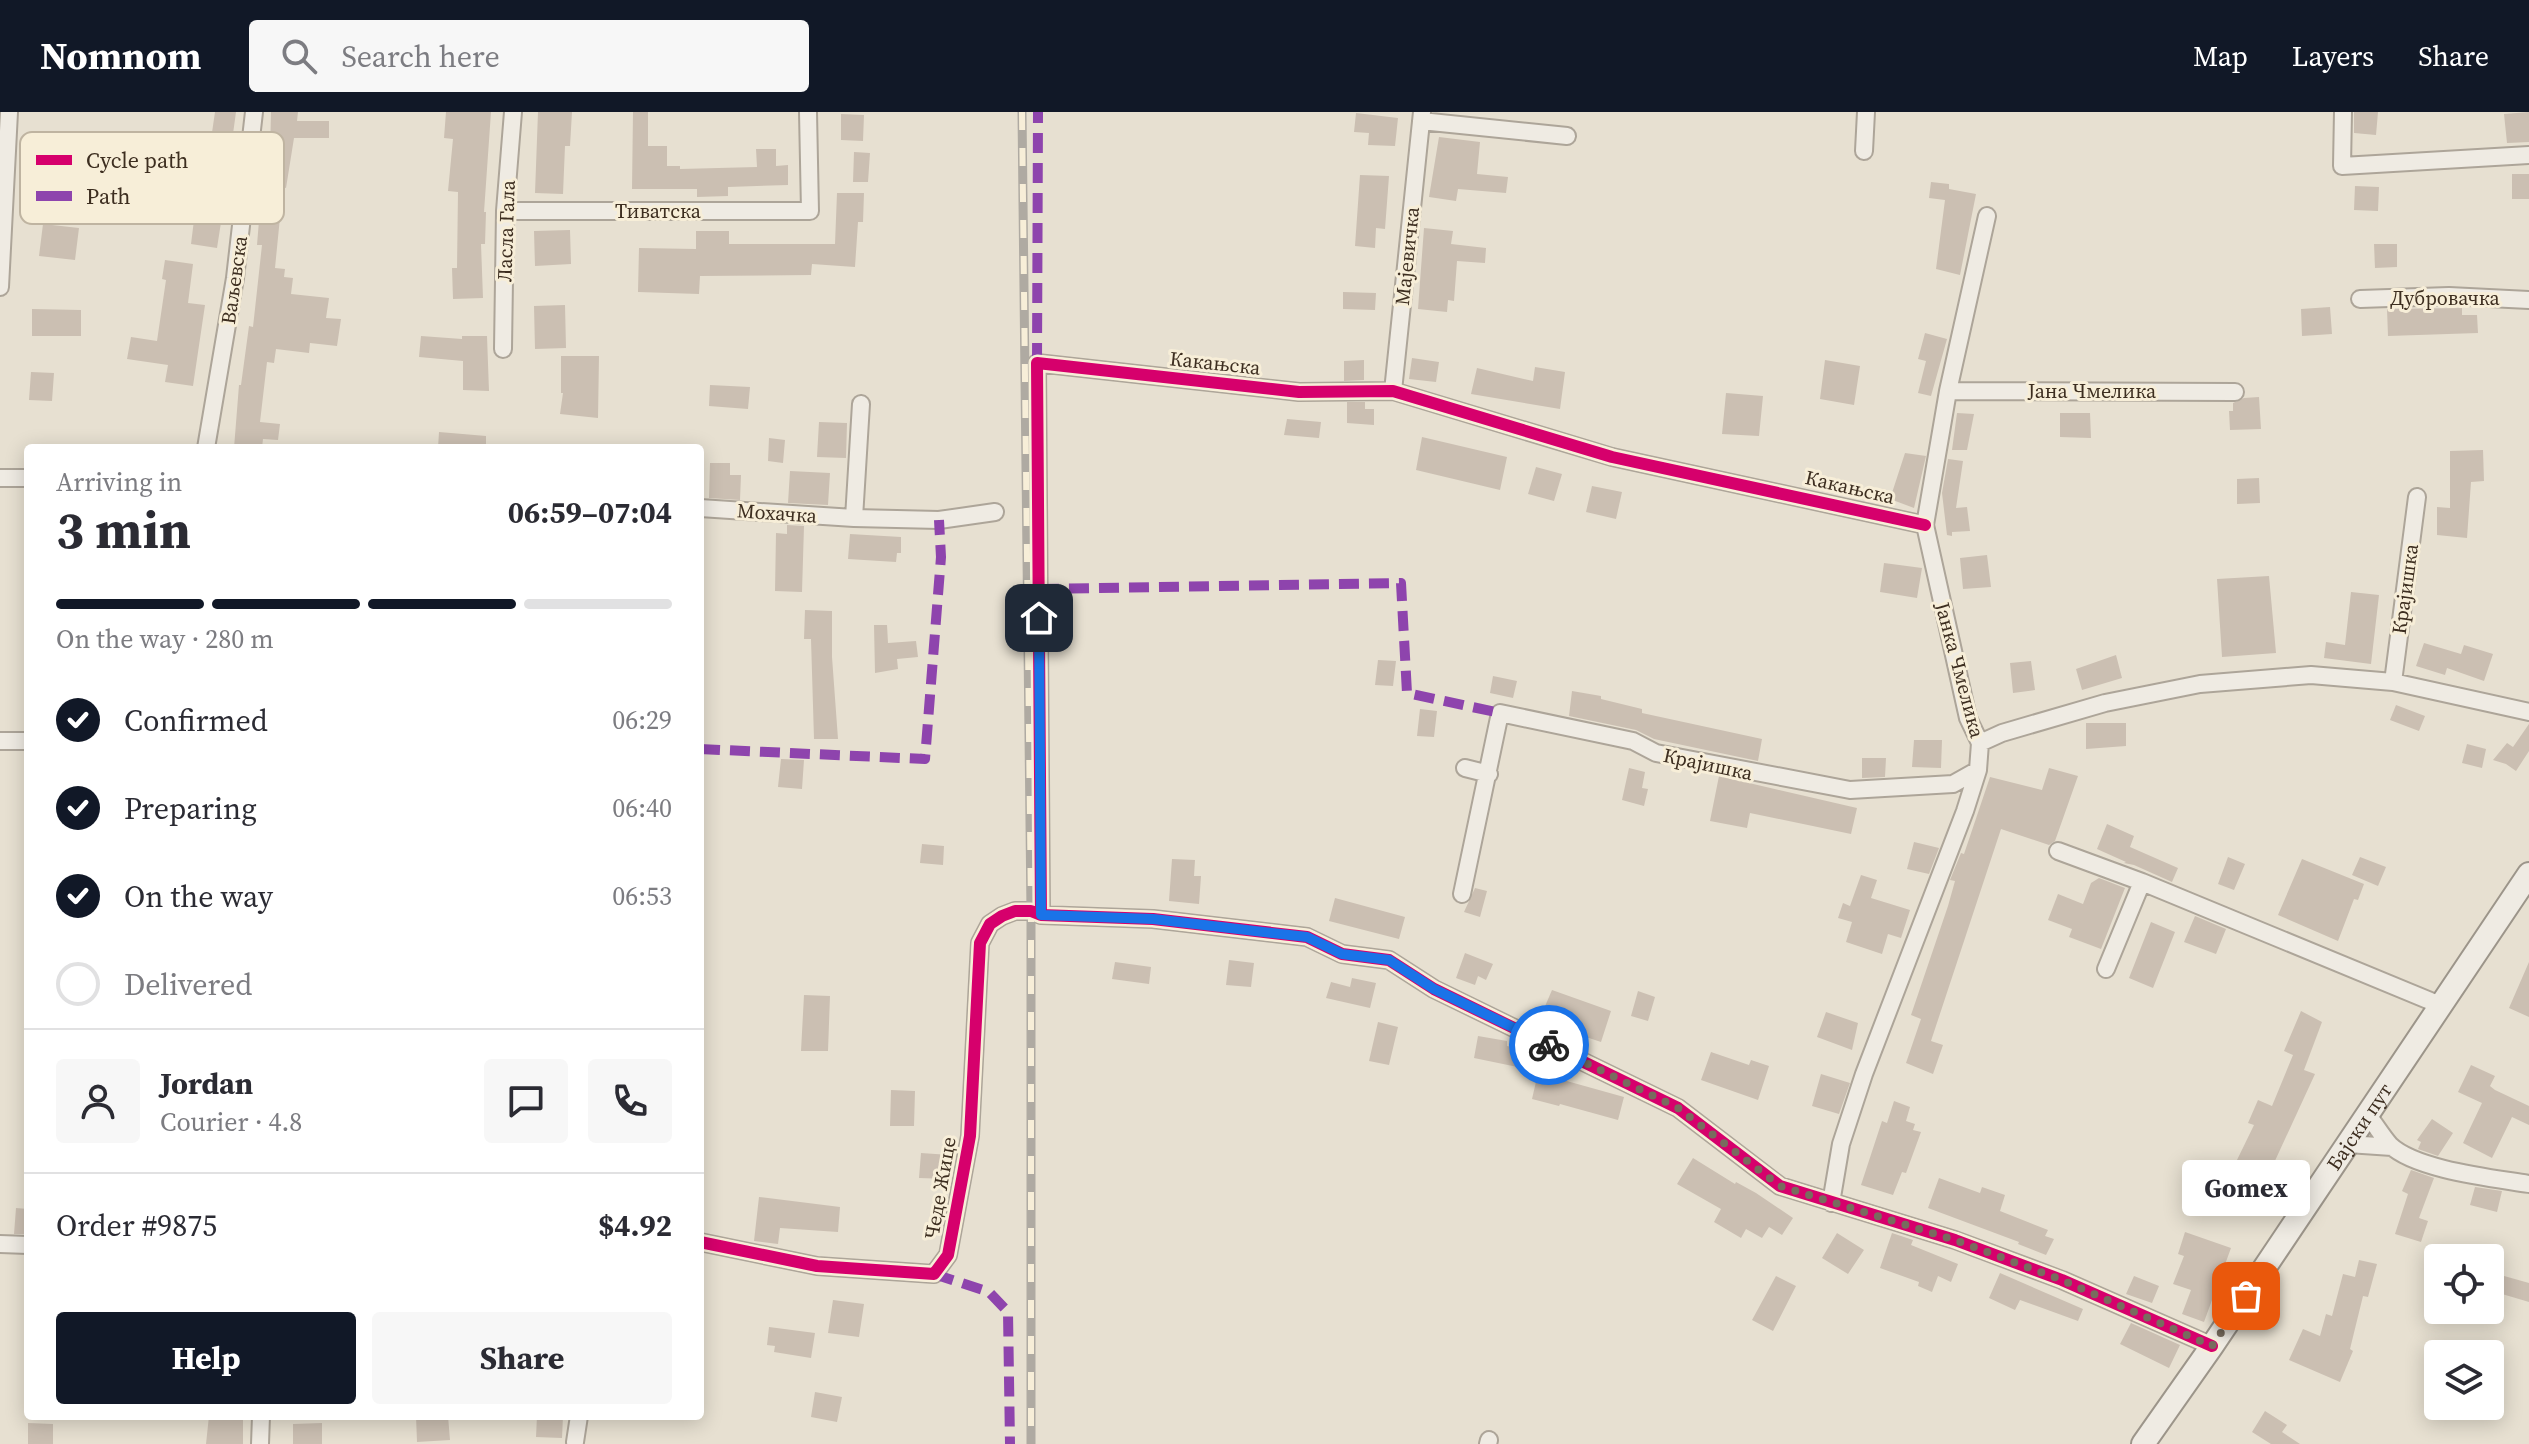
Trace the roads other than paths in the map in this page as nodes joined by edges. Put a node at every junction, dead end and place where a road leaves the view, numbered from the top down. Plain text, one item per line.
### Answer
1 (9, 112) edge
2 (254, 112) edge
3 (513, 112) edge
4 (808, 112) edge
5 (1866, 112) edge
6 (2343, 112) edge
7 (1421, 117) edge
8 (252, 132) edge
9 (1567, 136) dead end
10 (1864, 151) dead end
11 (2529, 155) edge
12 (505, 211) junction
13 (1987, 216) dead end
14 (241, 224) edge
15 (0, 273) edge
16 (0, 287) edge
17 (2360, 299) dead end
18 (2529, 300) edge
19 (503, 349) dead end
20 (1393, 391) junction
21 (1948, 391) junction
22 (2235, 392) dead end
23 (861, 404) dead end
24 (207, 444) edge
25 (0, 478) edge
26 (24, 478) edge
27 (2417, 497) dead end
28 (704, 508) edge
29 (995, 512) dead end
30 (854, 518) junction
31 (1925, 525) junction
32 (2393, 682) junction
33 (2529, 712) edge
34 (0, 741) edge
35 (24, 741) edge
36 (1980, 743) junction
37 (1465, 768) dead end
38 (1978, 770) junction
39 (1489, 774) junction
40 (2058, 851) dead end
41 (2529, 874) edge
42 (2142, 882) junction
43 (1462, 894) dead end
44 (1041, 915) junction
45 (2106, 969) dead end
46 (2440, 1005) junction
47 (2367, 1114) junction
48 (2348, 1144) junction
49 (2392, 1147) junction
50 (2529, 1184) edge
51 (1831, 1203) junction
52 (704, 1243) edge
53 (0, 1244) edge
54 (24, 1245) edge
55 (2212, 1346) junction
56 (261, 1420) edge
57 (578, 1420) edge
58 (2150, 1441) edge
59 (575, 1442) dead end
60 (260, 1444) edge

1 - 15 street
2 - 8 street, Ваљевска
3 - 12 street, Ласла Гала
4 - 12 street, Тиватска
5 - 10 street
6 - 11 street
7 - 9 street, Мајевичка
7 - 20 street, Мајевичка
12 - 19 street, Ласла Гала
13 - 21 street, Јанка Чмелика
14 - 24 street, Ваљевска
15 - 16 street
17 - 18 street, Дубровачка
20 - 31 street, Какањска
20 - 44 street, Какањска
21 - 22 street, Јана Чмелика
21 - 31 street, Јанка Чмелика
23 - 30 street
25 - 26 street
27 - 32 street, Крајишка
28 - 30 street, Мохачка
29 - 30 street, Мохачка
31 - 36 street, Јанка Чмелика
32 - 33 street
32 - 36 street
34 - 35 street
36 - 38 street, Јанка Чмелика
37 - 39 street
38 - 39 street, Крајишка
38 - 51 street, Јанка Чмелика
39 - 43 street, Крајишка
40 - 42 street
41 - 46 street, Бајски пут
42 - 45 street
42 - 46 street
44 - 51 street
44 - 52 street, Чеде Жице
46 - 47 street, Бајски пут
47 - 48 street, Бајски пут
47 - 49 street
48 - 49 street
48 - 55 street, Бајски пут
49 - 50 street
51 - 55 street
53 - 54 street
55 - 58 street, Бајски пут
56 - 60 street
57 - 59 street

